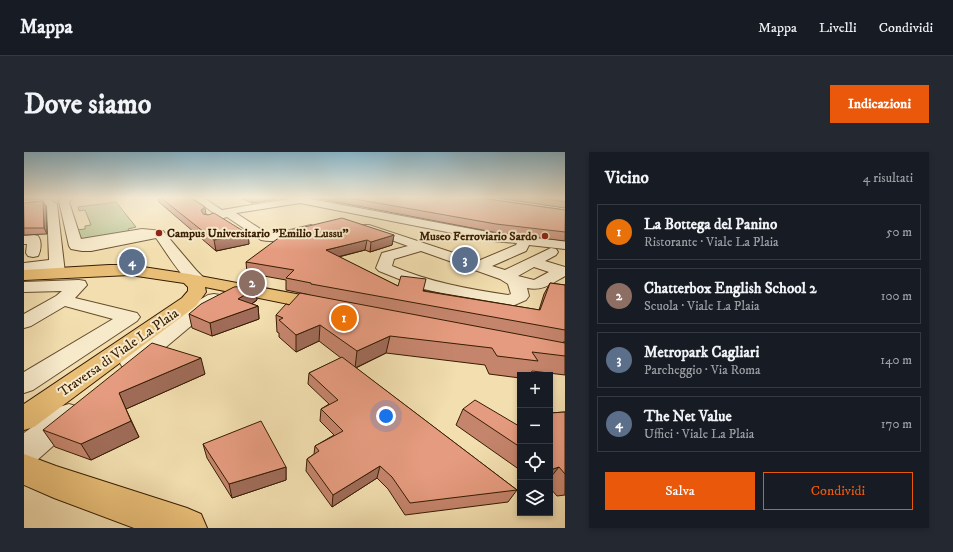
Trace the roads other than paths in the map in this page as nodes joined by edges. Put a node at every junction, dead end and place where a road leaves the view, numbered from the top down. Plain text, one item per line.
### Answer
1 (53, 216) edge
2 (68, 216) edge
3 (221, 216) edge
4 (232, 216) edge
5 (246, 216) edge
6 (316, 216) edge
7 (381, 216) edge
8 (321, 217) junction
9 (209, 219) edge
10 (158, 234) junction
11 (24, 240) edge
12 (94, 243) dead end
13 (565, 245) edge
14 (524, 246) junction
15 (420, 247) junction
16 (560, 253) edge
17 (28, 254) edge
18 (56, 262) junction
19 (533, 262) junction
20 (478, 267) junction
21 (24, 268) edge
22 (186, 274) junction
23 (24, 275) edge
24 (511, 278) junction
25 (24, 287) edge
26 (256, 292) junction
27 (62, 300) junction
28 (339, 308) edge
29 (24, 322) edge
30 (87, 344) junction
31 (116, 354) junction
32 (24, 384) edge
33 (24, 419) edge
34 (29, 470) edge
35 (187, 528) edge

1 - 18 street
2 - 10 street
3 - 9 street
4 - 8 street
5 - 8 street
6 - 8 street
7 - 13 street
8 - 14 street
8 - 15 street
10 - 12 street
10 - 22 street
11 - 17 street
14 - 16 street
14 - 20 street
15 - 20 street
15 - 24 street
16 - 19 street
17 - 18 street
18 - 21 street
18 - 22 main road
18 - 23 main road
19 - 24 street
19 - 24 street
20 - 24 street
22 - 26 main road
22 - 31 main road, Traversa di Viale La Plaia
25 - 27 street
26 - 28 main road
26 - 34 street, Traversa di Viale La Plaia
27 - 29 street
27 - 30 street
30 - 31 street
30 - 32 street
31 - 33 main road, Traversa di Viale La Plaia
34 - 35 main road

